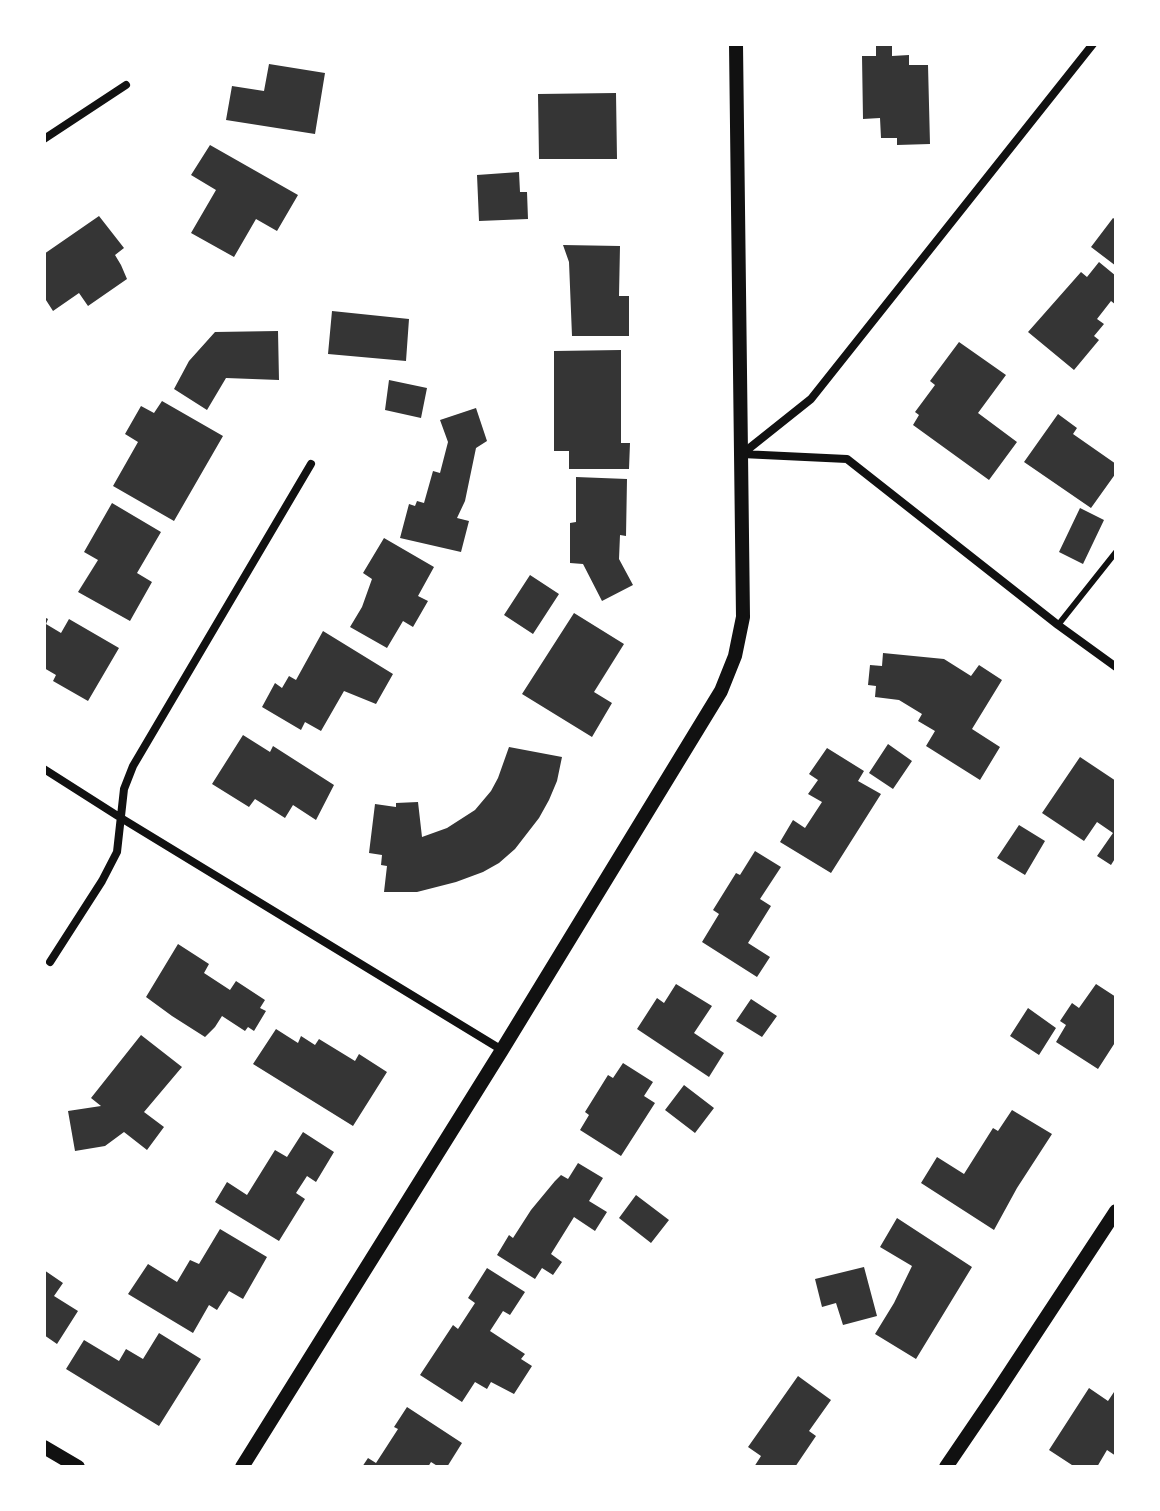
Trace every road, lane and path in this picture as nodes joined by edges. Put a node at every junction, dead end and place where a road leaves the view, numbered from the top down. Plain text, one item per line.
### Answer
1 (736, 44) edge
2 (1093, 44) edge
3 (126, 85) dead end
4 (44, 139) edge
5 (742, 454) junction
6 (311, 464) dead end
7 (1116, 552) edge
8 (1058, 625) junction
9 (1116, 667) edge
10 (44, 769) edge
11 (121, 818) junction
12 (50, 962) dead end
13 (502, 1050) junction
14 (1116, 1211) edge
15 (44, 1447) edge
16 (78, 1467) edge
17 (242, 1467) edge
18 (946, 1467) edge

1 - 5 street
2 - 5 street
3 - 4 street
5 - 8 street
5 - 13 street
6 - 11 street
7 - 8 lane
8 - 9 street
10 - 11 street
11 - 12 street
11 - 13 street
13 - 17 street
14 - 18 street
15 - 16 street

